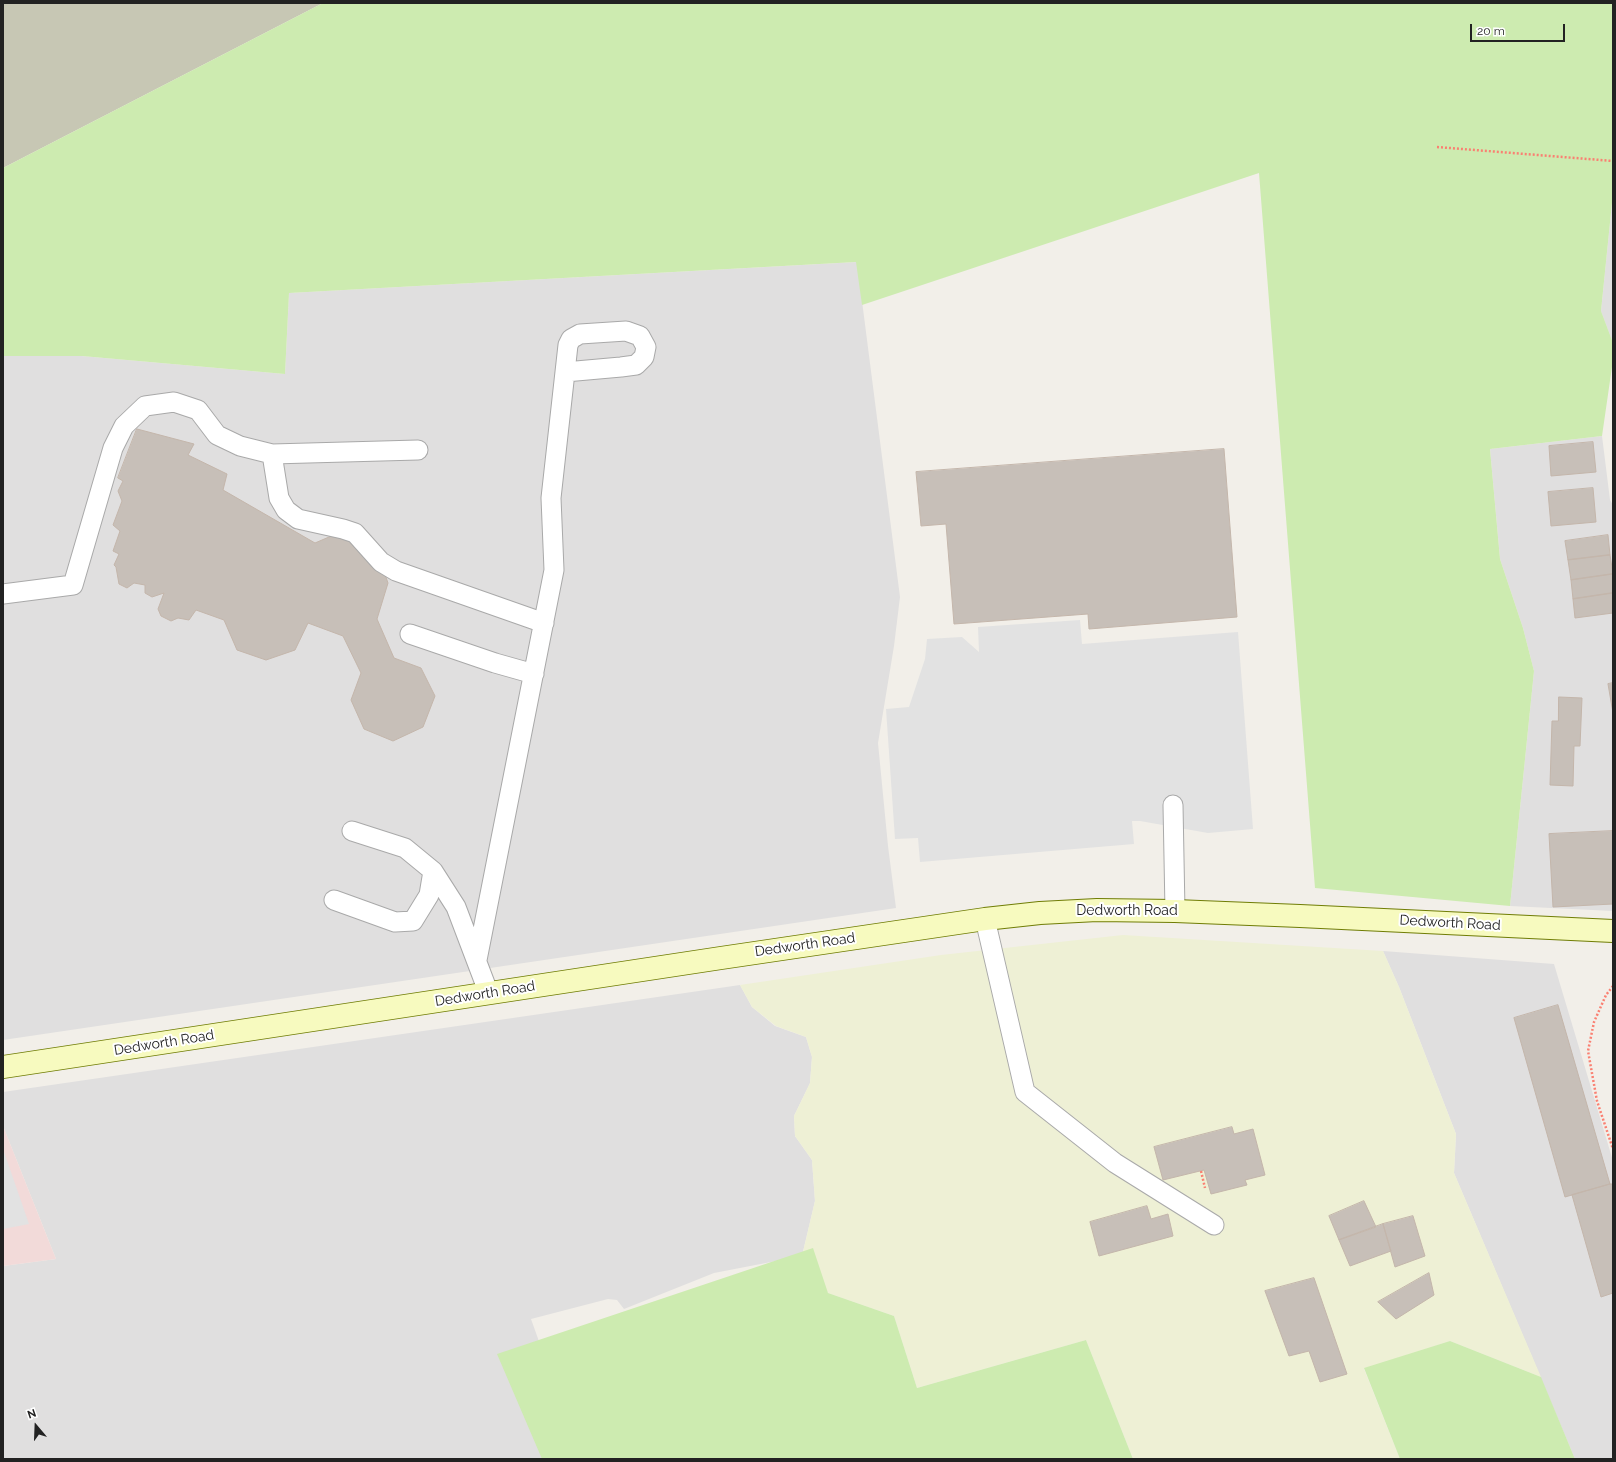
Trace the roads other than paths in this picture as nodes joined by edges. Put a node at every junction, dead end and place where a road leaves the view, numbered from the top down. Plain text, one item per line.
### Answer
1 (565, 372) dead end
2 (418, 450) dead end
3 (272, 454) junction
4 (3, 594) edge
5 (544, 623) junction
6 (410, 634) dead end
7 (534, 674) junction
8 (1173, 805) dead end
9 (352, 830) dead end
10 (433, 872) junction
11 (334, 900) dead end
12 (1175, 911) junction
13 (985, 919) junction
14 (1613, 931) edge
15 (477, 960) junction
16 (489, 994) junction
17 (3, 1067) edge
18 (1214, 1225) dead end

1 - 5 lane
2 - 3 lane
3 - 4 lane
3 - 5 lane
5 - 7 lane
6 - 7 lane
7 - 15 lane
8 - 12 lane
9 - 10 lane
10 - 11 lane
10 - 15 lane
12 - 13 main road, Dedworth Road
12 - 14 main road, Dedworth Road
13 - 16 main road, Dedworth Road
13 - 18 lane
15 - 16 lane
16 - 17 main road, Dedworth Road

